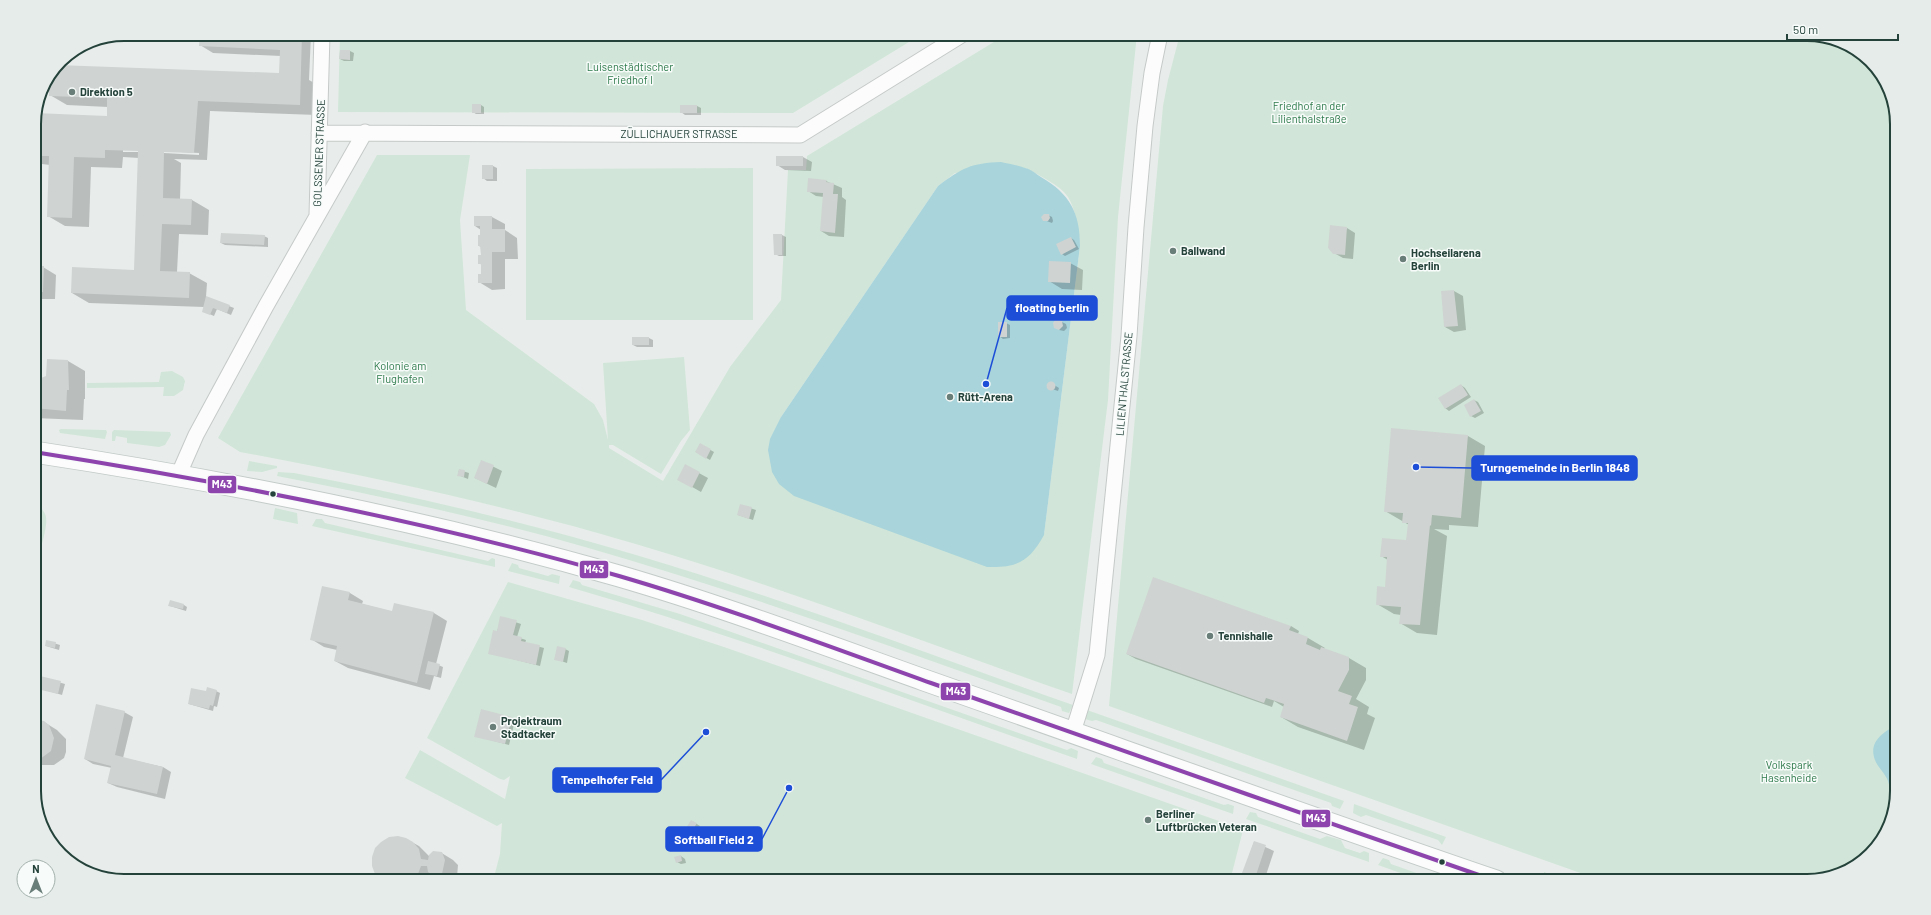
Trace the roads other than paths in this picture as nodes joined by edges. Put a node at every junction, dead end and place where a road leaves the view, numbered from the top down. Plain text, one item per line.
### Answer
1 (322, 41) edge
2 (953, 41) edge
3 (1159, 41) edge
4 (365, 132) junction
5 (319, 133) junction
6 (317, 217) junction
7 (41, 453) edge
8 (178, 476) junction
9 (1073, 732) junction
10 (1476, 874) edge

1 - 5 street, GOLSSENER STRASSE
2 - 4 street, ZÜLLICHAUER STRASSE
3 - 9 street, LILIENTHALSTRASSE
4 - 5 street, ZÜLLICHAUER STRASSE
4 - 6 street
5 - 6 street, GOLSSENER STRASSE
6 - 8 street, GOLSSENER STRASSE
7 - 8 main road
8 - 9 main road
9 - 10 main road

